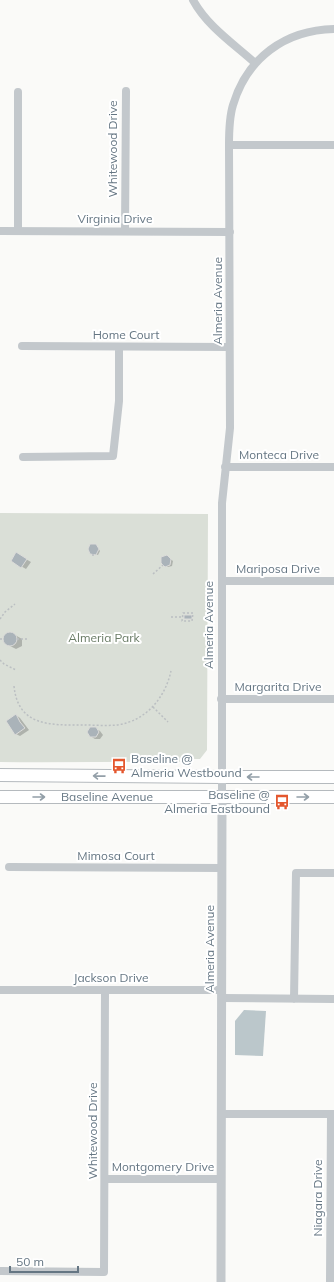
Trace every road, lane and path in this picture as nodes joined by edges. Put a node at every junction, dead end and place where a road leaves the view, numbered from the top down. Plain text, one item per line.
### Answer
1 (193, 0) edge
2 (334, 29) edge
3 (255, 63) junction
4 (126, 91) dead end
5 (18, 92) dead end
6 (229, 145) junction
7 (334, 145) edge
8 (0, 231) edge
9 (18, 231) junction
10 (125, 232) junction
11 (230, 232) junction
12 (22, 346) dead end
13 (119, 347) junction
14 (229, 347) junction
15 (23, 457) dead end
16 (225, 467) junction
17 (334, 467) edge
18 (163, 564) dead end
19 (153, 574) dead end
20 (222, 581) junction
21 (334, 581) edge
22 (14, 604) dead end
23 (170, 617) dead end
24 (183, 617) junction
25 (0, 619) edge
26 (0, 639) edge
27 (3, 639) dead end
28 (17, 639) dead end
29 (28, 639) dead end
30 (0, 660) edge
31 (16, 670) dead end
32 (171, 670) dead end
33 (14, 686) dead end
34 (221, 699) junction
35 (334, 699) edge
36 (153, 707) junction
37 (168, 722) dead end
38 (0, 775) edge
39 (334, 776) edge
40 (222, 777) junction
41 (0, 797) edge
42 (222, 797) junction
43 (334, 797) edge
44 (9, 867) dead end
45 (222, 868) junction
46 (334, 872) edge
47 (0, 990) edge
48 (105, 990) junction
49 (222, 994) junction
50 (294, 999) junction
51 (334, 999) edge
52 (221, 1114) junction
53 (332, 1114) edge
54 (105, 1179) junction
55 (221, 1179) junction
56 (0, 1271) edge
57 (221, 1282) edge
58 (330, 1282) edge

1 - 3 street
2 - 3 street, Almeria Avenue
3 - 6 street, Almeria Avenue
4 - 10 street, Whitewood Drive
5 - 9 street
6 - 7 street
6 - 11 street, Almeria Avenue
8 - 9 street, Virginia Drive
9 - 10 street, Virginia Drive
10 - 11 street, Virginia Drive
11 - 14 street, Almeria Avenue
12 - 13 street, Home Court
13 - 14 street, Home Court
13 - 15 street
14 - 16 street, Almeria Avenue
16 - 17 street, Monteca Drive
16 - 20 street, Almeria Avenue
18 - 19 path
20 - 21 street, Mariposa Drive
20 - 34 street, Almeria Avenue
22 - 25 path
23 - 24 path
24 - 24 path
26 - 27 path
28 - 29 path
30 - 31 path
32 - 36 path
33 - 36 path
34 - 35 street, Margarita Drive
34 - 40 street, Almeria Avenue
36 - 37 path
40 -> 38 main road, Baseline Avenue
39 -> 40 main road, Baseline Avenue
40 - 42 street, Almeria Avenue
41 -> 42 main road, Baseline Avenue
42 -> 43 main road, Baseline Avenue
42 - 45 street, Almeria Avenue
44 - 45 street, Mimosa Court
45 - 49 street, Almeria Avenue
46 - 50 street
47 - 48 street, Jackson Drive
48 - 49 street, Jackson Drive
48 - 54 street, Whitewood Drive
49 - 50 street, Jackson Drive
49 - 52 street, Almeria Avenue
50 - 51 street, Jackson Drive
52 - 53 street
52 - 55 street, Almeria Avenue
53 - 58 street, Niagara Drive
54 - 55 street, Montgomery Drive
54 - 56 street, Whitewood Drive
55 - 57 street, Almeria Avenue

